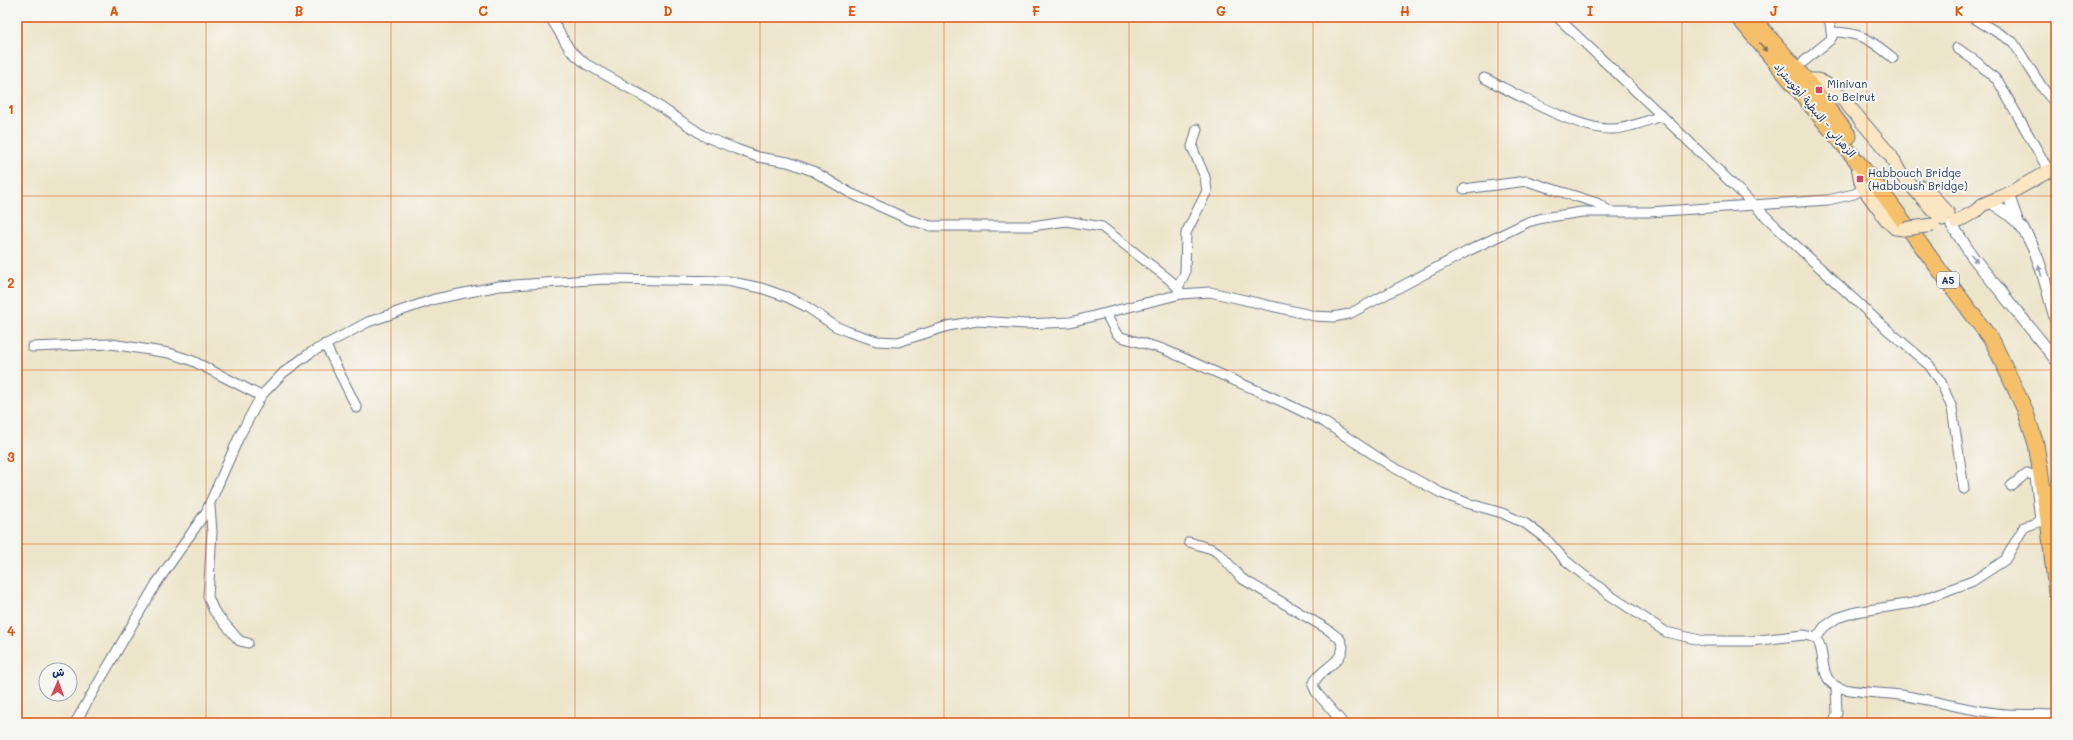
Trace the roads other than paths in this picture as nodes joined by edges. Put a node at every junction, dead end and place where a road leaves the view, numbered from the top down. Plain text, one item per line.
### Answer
1 (550, 17) edge
2 (1557, 17) edge
3 (1738, 17) edge
4 (1752, 17) edge
5 (1829, 17) edge
6 (1972, 17) edge
7 (1831, 32) junction
8 (1957, 48) dead end
9 (1893, 58) dead end
10 (1796, 68) junction
11 (1484, 78) dead end
12 (1806, 80) junction
13 (2056, 104) edge
14 (1661, 116) junction
15 (1197, 129) dead end
16 (2053, 169) edge
17 (1870, 186) junction
18 (1464, 189) dead end
19 (2008, 194) junction
20 (1986, 204) junction
21 (1754, 205) junction
22 (1609, 211) junction
23 (1947, 220) junction
24 (2018, 223) junction
25 (1180, 291) junction
26 (1106, 314) junction
27 (2056, 321) edge
28 (326, 344) junction
29 (32, 347) dead end
30 (2056, 360) edge
31 (261, 396) junction
32 (357, 408) dead end
33 (2011, 486) dead end
34 (1964, 489) dead end
35 (210, 504) junction
36 (2048, 518) edge
37 (1189, 542) dead end
38 (2056, 592) edge
39 (1816, 639) junction
40 (248, 643) dead end
41 (1836, 686) junction
42 (2056, 715) edge
43 (2008, 719) edge
44 (75, 723) edge
45 (1343, 723) edge
46 (1834, 723) edge

1 - 25 street
2 - 14 street
3 -> 17 highway, الزهراني - النبطية أوتوستراد / A5
4 - 10 highway, الزهراني - النبطية أوتوستراد / A5
5 - 7 street
6 - 13 street
7 - 9 street
7 - 10 street
8 - 16 street
10 - 12 highway, الزهراني - النبطية أوتوستراد / A5
11 - 14 street
12 - 23 main road
12 - 36 highway, الزهراني - النبطية أوتوستراد / A5
14 - 21 street
15 - 25 street
16 - 19 main road
17 - 21 street
17 - 23 main road, bridge
17 - 36 highway, الزهراني - النبطية أوتوستراد / A5
18 - 22 street
19 - 20 main road
19 - 24 street
20 - 23 main road
20 - 24 street
21 - 22 street
21 - 34 street
22 - 25 street
23 -> 30 street
27 -> 24 street
25 - 26 street
26 - 28 street
26 - 39 street
28 - 31 street
28 - 32 street
29 - 31 street
31 - 35 street
33 - 36 street
35 - 40 street
35 - 44 street
36 - 38 highway, الزهراني - النبطية أوتوستراد / A5
36 - 39 street
37 - 45 street
39 - 41 street
41 - 43 street
41 - 46 street
42 - 43 street

